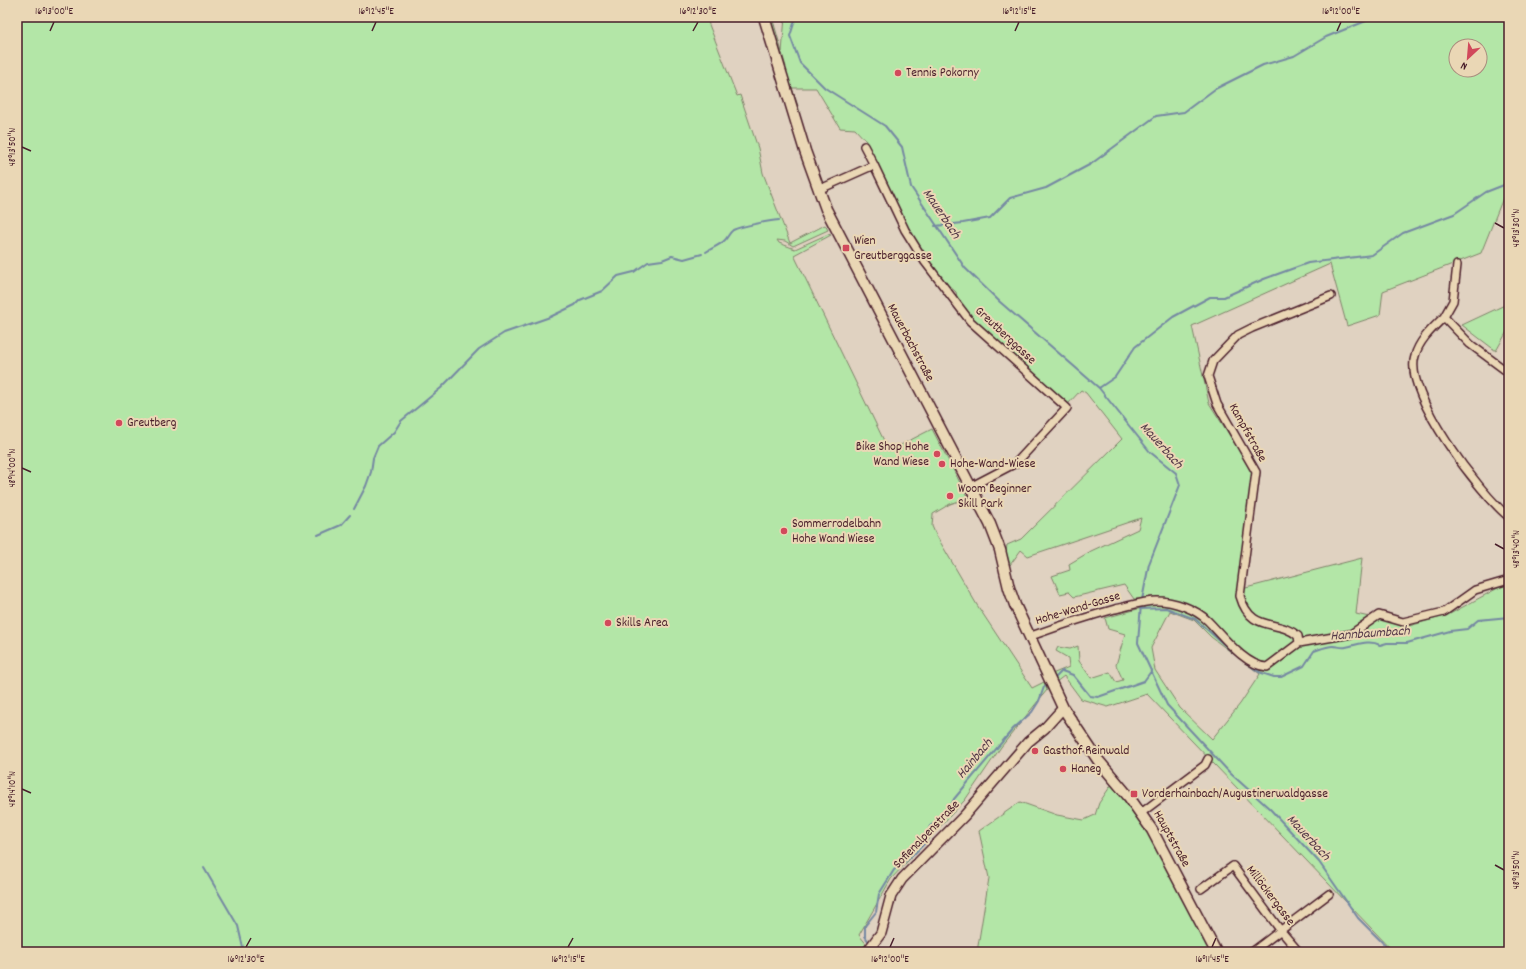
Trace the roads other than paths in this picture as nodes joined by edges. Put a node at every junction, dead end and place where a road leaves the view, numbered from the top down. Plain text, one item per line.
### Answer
1 (764, 17) edge
2 (864, 146) dead end
3 (874, 165) junction
4 (818, 190) junction
5 (1457, 265) dead end
6 (1330, 296) dead end
7 (1444, 317) junction
8 (1509, 373) edge
9 (970, 487) junction
10 (1509, 517) edge
11 (1509, 580) edge
12 (1030, 636) junction
13 (1299, 643) junction
14 (1064, 708) junction
15 (1208, 759) dead end
16 (1141, 812) junction
17 (1201, 889) dead end
18 (1329, 894) dead end
19 (1281, 931) junction
20 (868, 951) edge
21 (1216, 952) edge
22 (1252, 952) edge
23 (1299, 952) edge

1 - 4 main road, Mauerbachstraße
2 - 3 street, Greutberggasse
3 - 4 street
3 - 9 street, Greutberggasse
4 - 9 main road, Mauerbachstraße
5 - 7 street
6 - 13 street, Kampfstraße
7 - 8 street
7 - 10 street
9 - 12 main road, Mauerbachstraße
11 - 13 street
12 - 13 street, Hohe-Wand-Gasse
12 - 14 main road, Mauerbachstraße
14 - 16 main road, Hauptstraße
14 - 20 street, Sofienalpenstraße
15 - 16 street
16 - 21 main road, Hauptstraße
17 - 19 street, Millöckergasse
18 - 19 street
19 - 22 street
19 - 23 street, Millöckergasse

